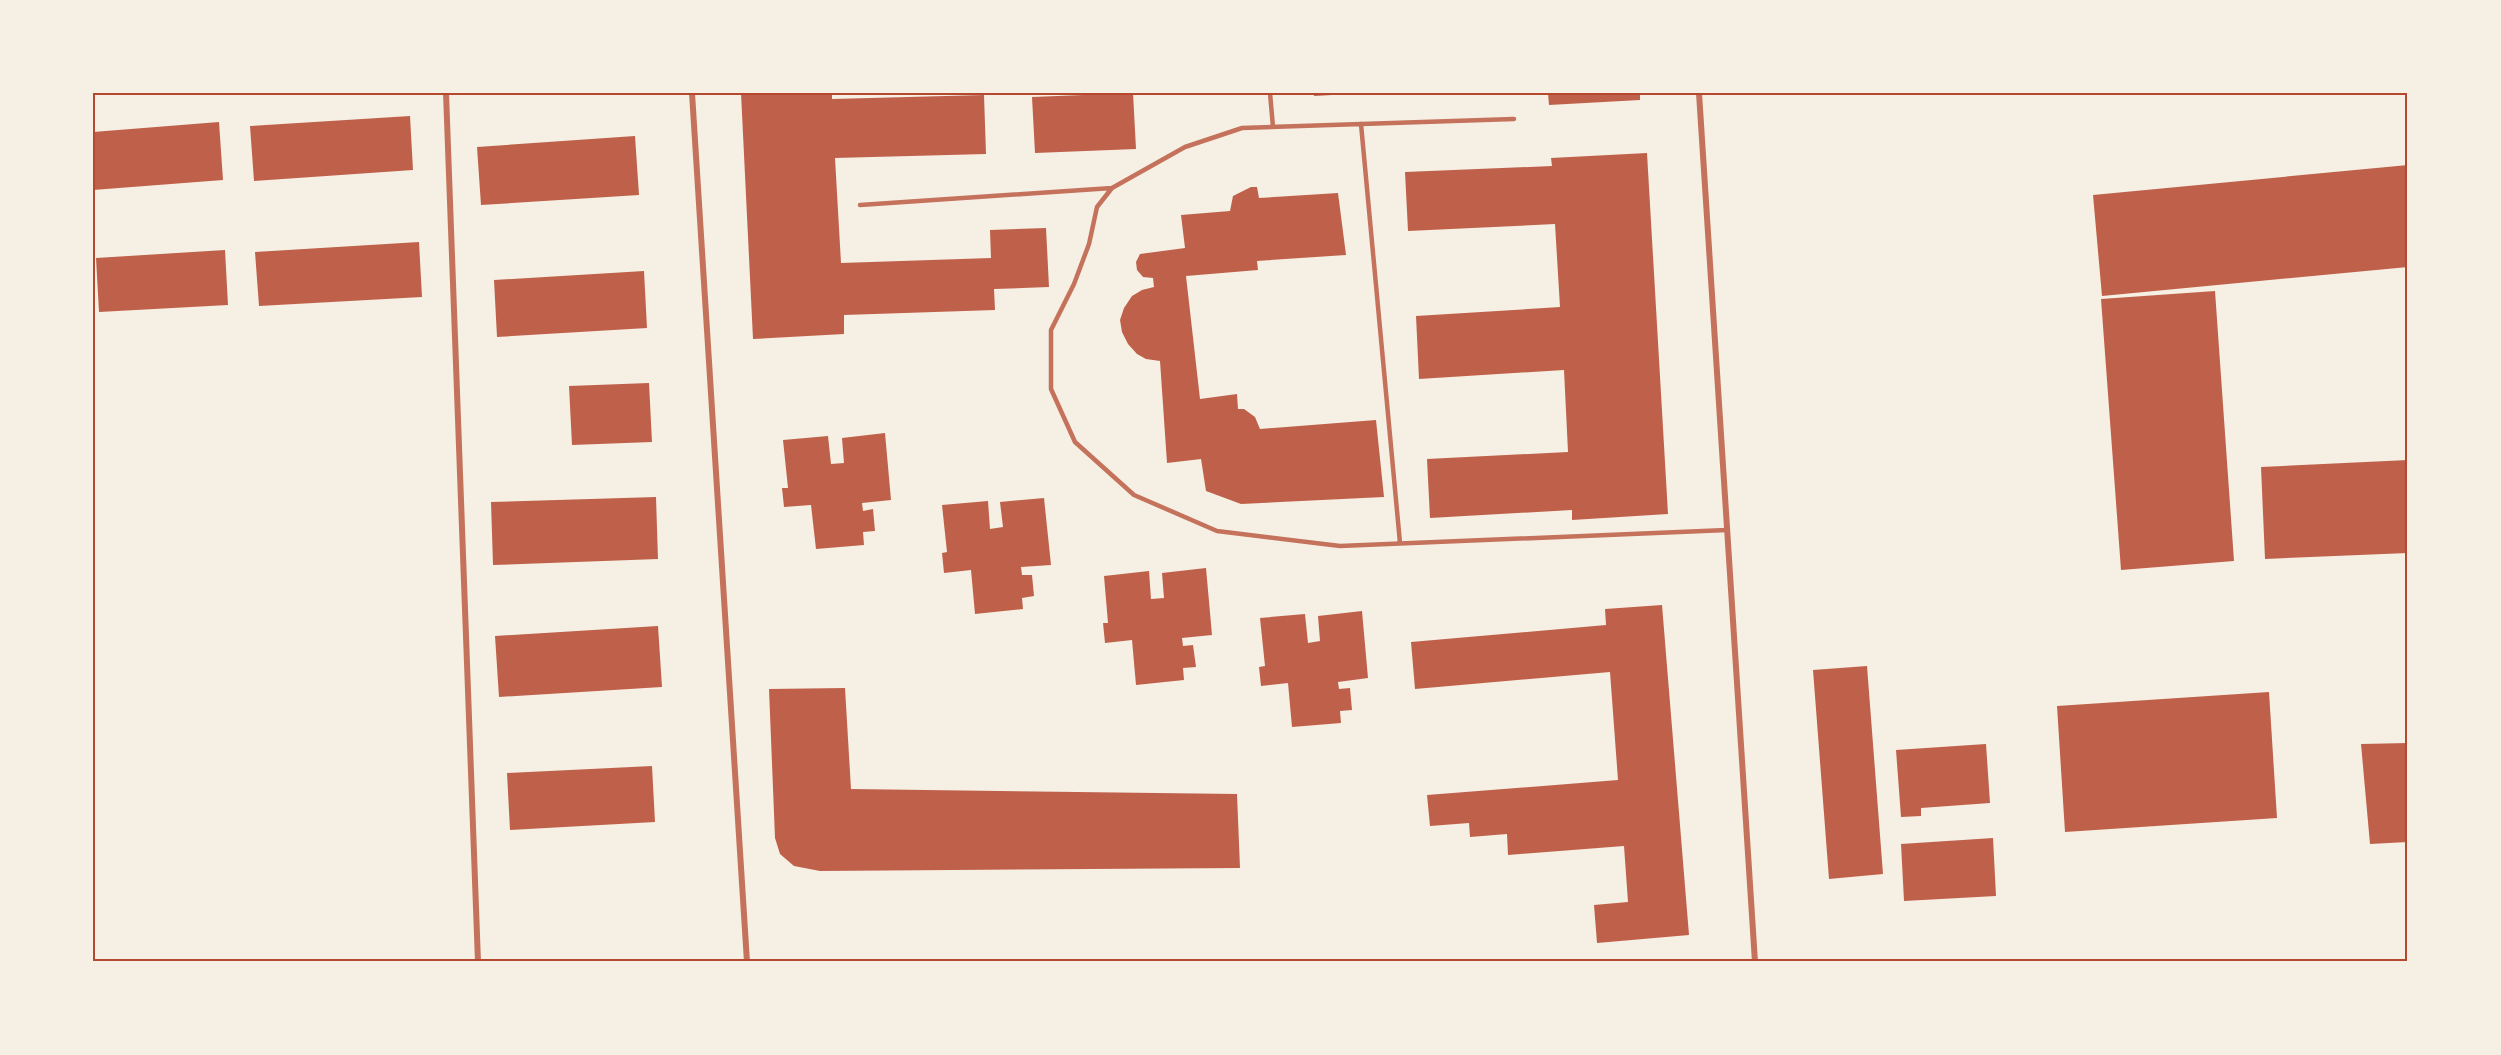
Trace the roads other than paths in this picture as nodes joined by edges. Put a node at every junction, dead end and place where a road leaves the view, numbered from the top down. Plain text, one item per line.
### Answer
1 (446, 93) edge
2 (692, 93) edge
3 (1270, 93) edge
4 (1699, 93) edge
5 (1514, 119) dead end
6 (1361, 124) junction
7 (1273, 127) junction
8 (1112, 188) junction
9 (860, 205) dead end
10 (1727, 530) junction
11 (1400, 543) junction
12 (478, 962) edge
13 (747, 962) edge
14 (1755, 962) edge

1 - 12 street
2 - 13 street
3 - 7 lane
4 - 10 street
5 - 6 lane
6 - 7 lane
6 - 11 lane
7 - 8 lane
8 - 9 lane
8 - 11 lane
10 - 11 lane
10 - 14 street

